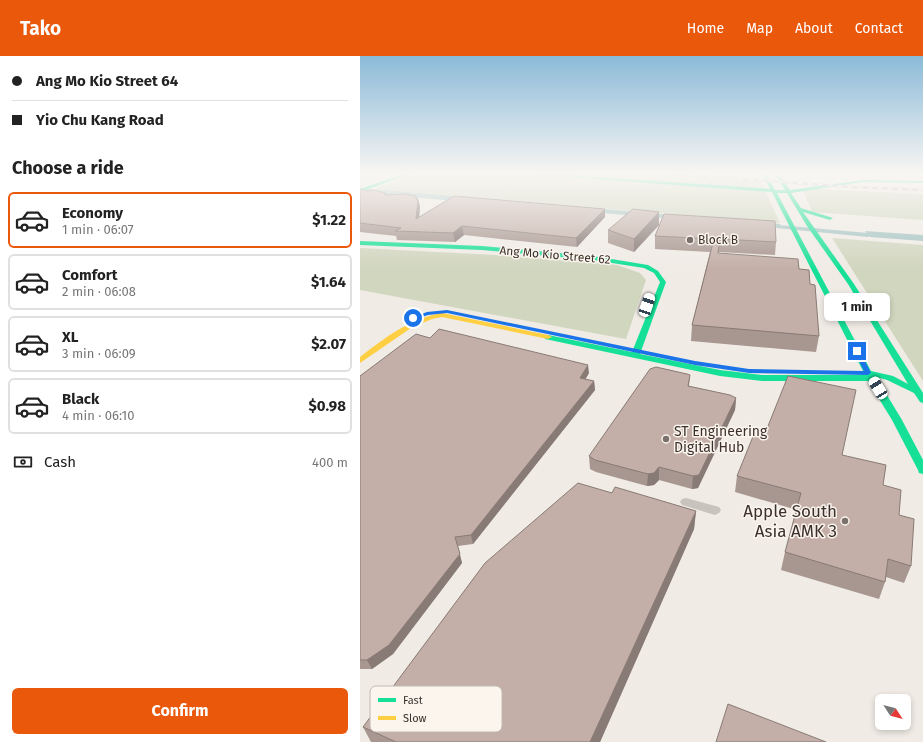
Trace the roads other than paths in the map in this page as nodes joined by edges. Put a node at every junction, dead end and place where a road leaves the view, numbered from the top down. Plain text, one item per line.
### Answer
1 (781, 205) edge
2 (797, 205) edge
3 (800, 209) junction
4 (830, 218) dead end
5 (360, 244) edge
6 (894, 352) junction
7 (633, 353) junction
8 (360, 355) edge
9 (360, 361) edge
10 (870, 375) junction
11 (882, 375) junction
12 (917, 391) junction
13 (923, 400) edge
14 (923, 470) edge
15 (686, 502) dead end
16 (715, 510) dead end

1 - 10 main road
2 - 3 main road
3 - 4 main road
3 - 6 main road
5 - 7 main road, Ang Mo Kio Street 62
6 - 11 main road
6 - 12 main road
7 - 8 main road
7 - 9 main road
7 - 10 main road
10 - 11 main road
10 - 14 main road
11 - 12 main road
12 - 13 main road
15 - 16 street

